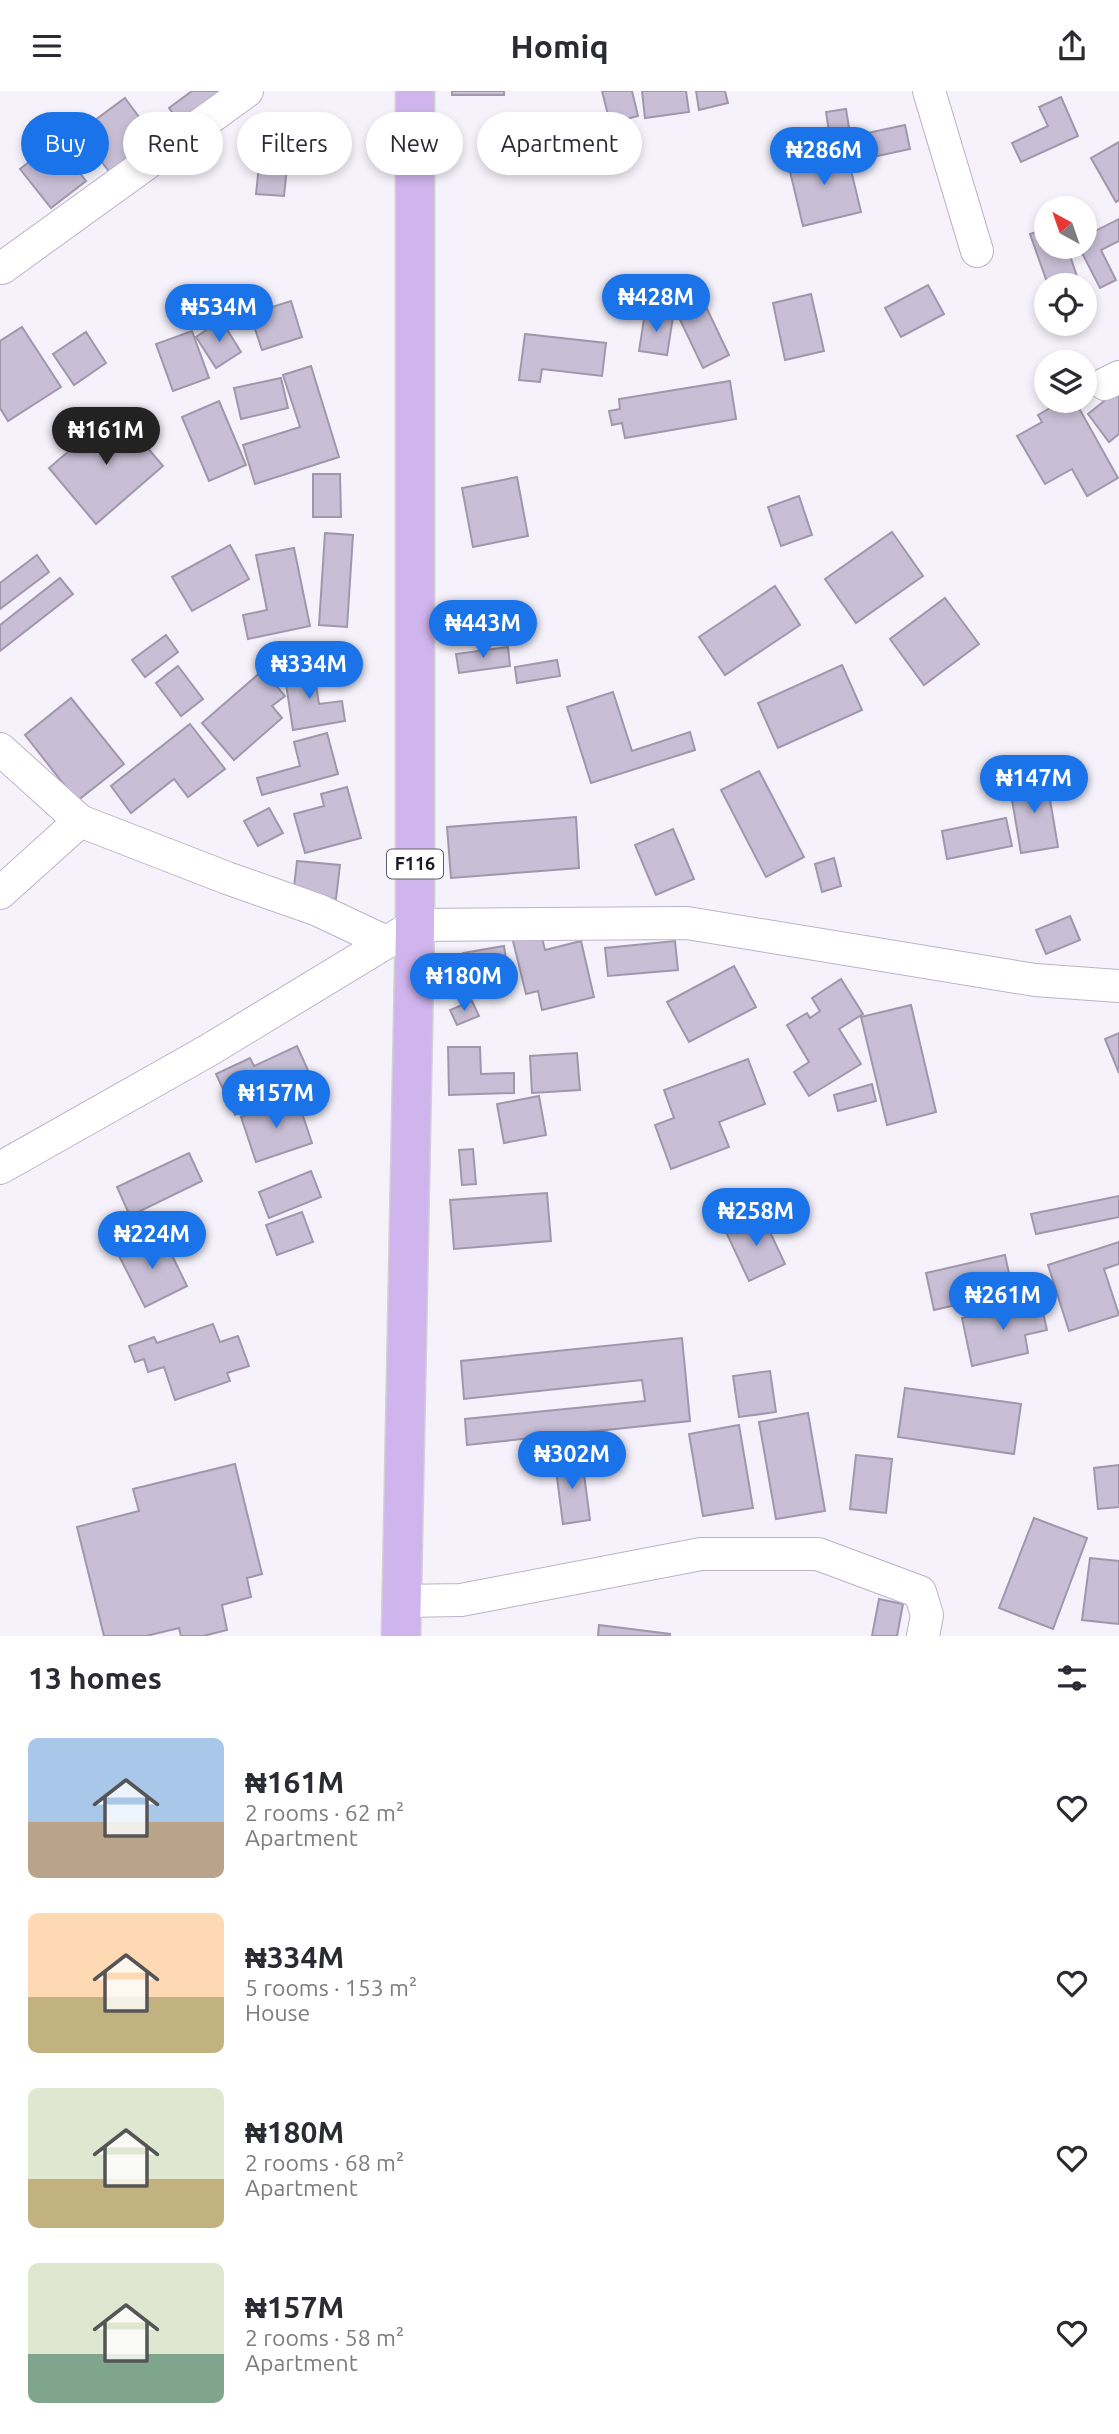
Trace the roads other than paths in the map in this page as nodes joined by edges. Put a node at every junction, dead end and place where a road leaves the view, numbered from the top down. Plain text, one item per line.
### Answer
1 (247, 91) edge
2 (415, 91) edge
3 (929, 91) edge
4 (977, 251) dead end
5 (2, 268) edge
6 (0, 749) edge
7 (80, 821) junction
8 (0, 893) edge
9 (400, 934) junction
10 (1119, 986) edge
11 (0, 1168) edge
12 (401, 1619) edge
13 (923, 1636) edge

1 - 5 street
2 - 9 main road, F116
3 - 4 street
6 - 7 street
7 - 8 street
7 - 9 street
9 - 10 street
9 - 11 street
9 - 12 main road, F116
12 - 13 street

